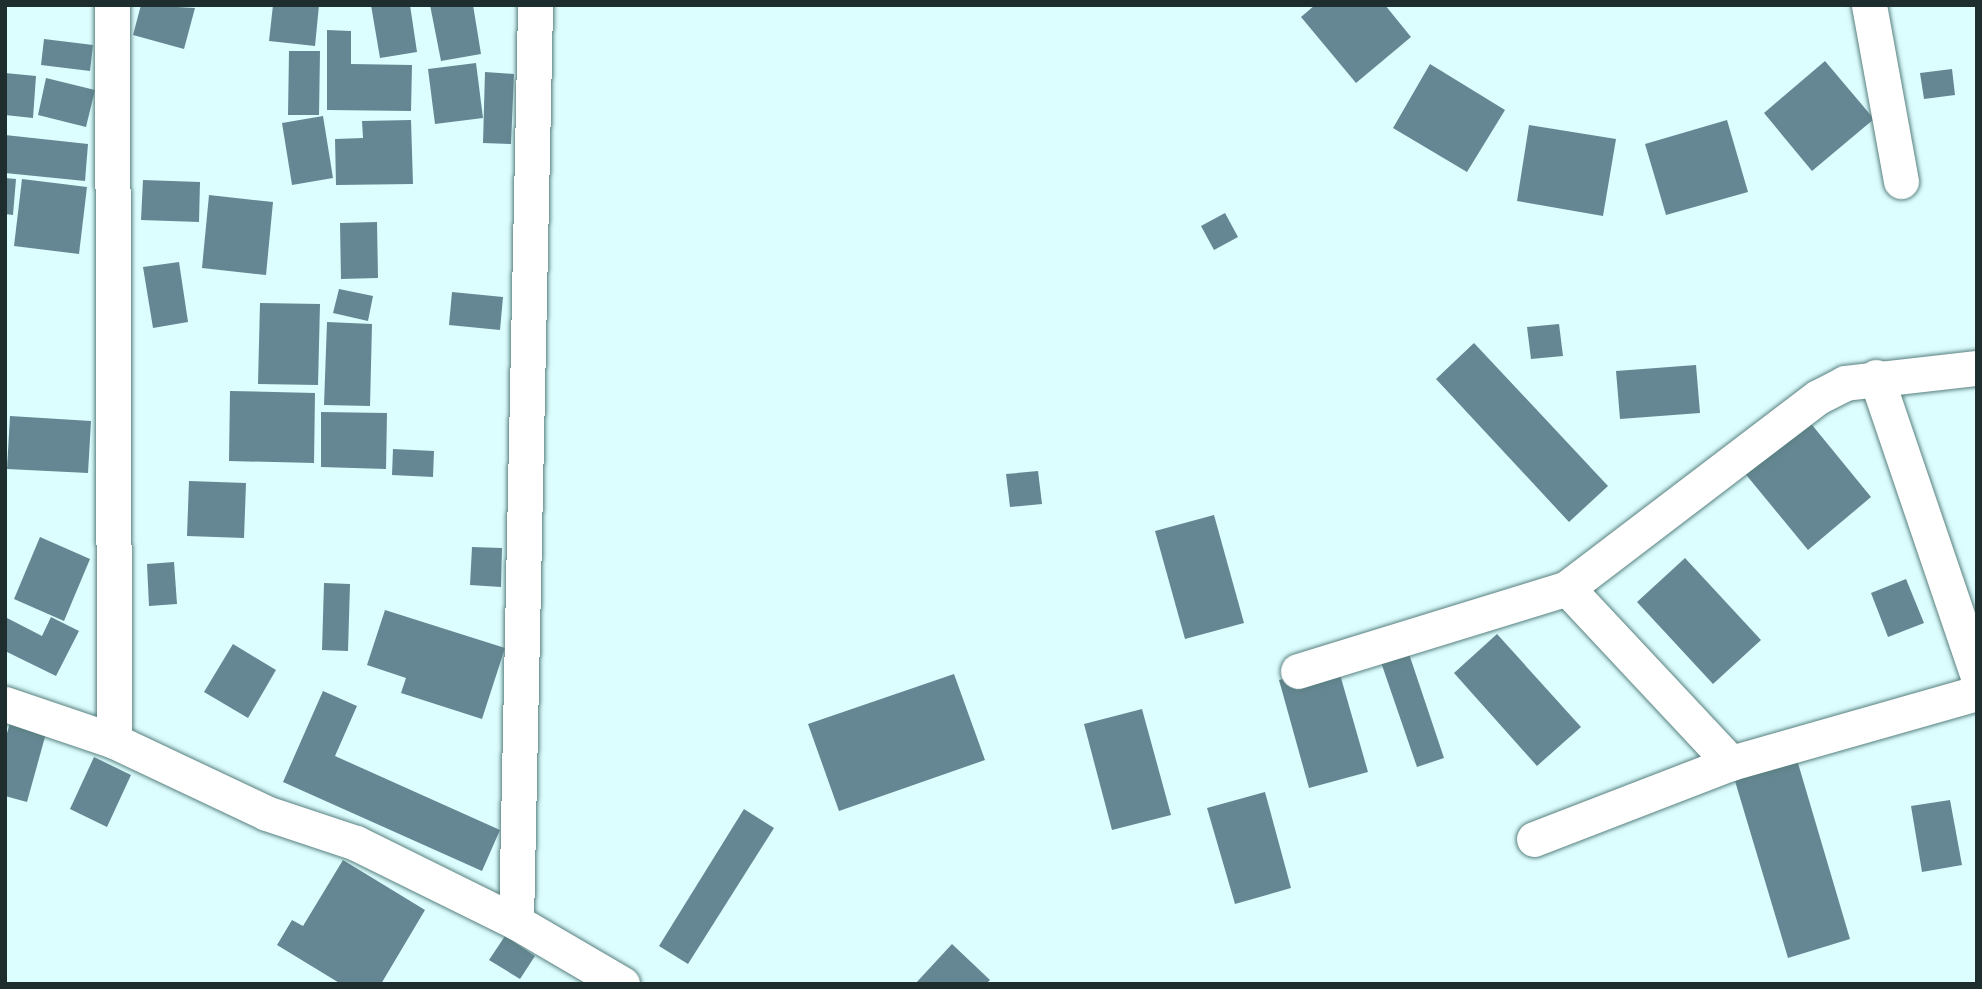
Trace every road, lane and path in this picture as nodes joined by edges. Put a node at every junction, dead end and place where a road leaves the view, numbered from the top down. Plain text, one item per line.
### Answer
1 (112, 5) edge
2 (535, 5) edge
3 (1868, 5) edge
4 (1901, 181) dead end
5 (1977, 368) edge
6 (1876, 377) junction
7 (1567, 588) junction
8 (1298, 671) dead end
9 (1977, 674) edge
10 (1977, 693) edge
11 (5, 704) edge
12 (114, 741) junction
13 (1731, 763) junction
14 (1534, 839) dead end
15 (516, 922) junction
16 (622, 984) edge

1 - 12 street
2 - 15 street
3 - 4 street
5 - 6 street
6 - 7 street
6 - 9 street
7 - 8 street
7 - 13 street
10 - 13 street
11 - 12 street
12 - 15 street
13 - 14 street
15 - 16 street

